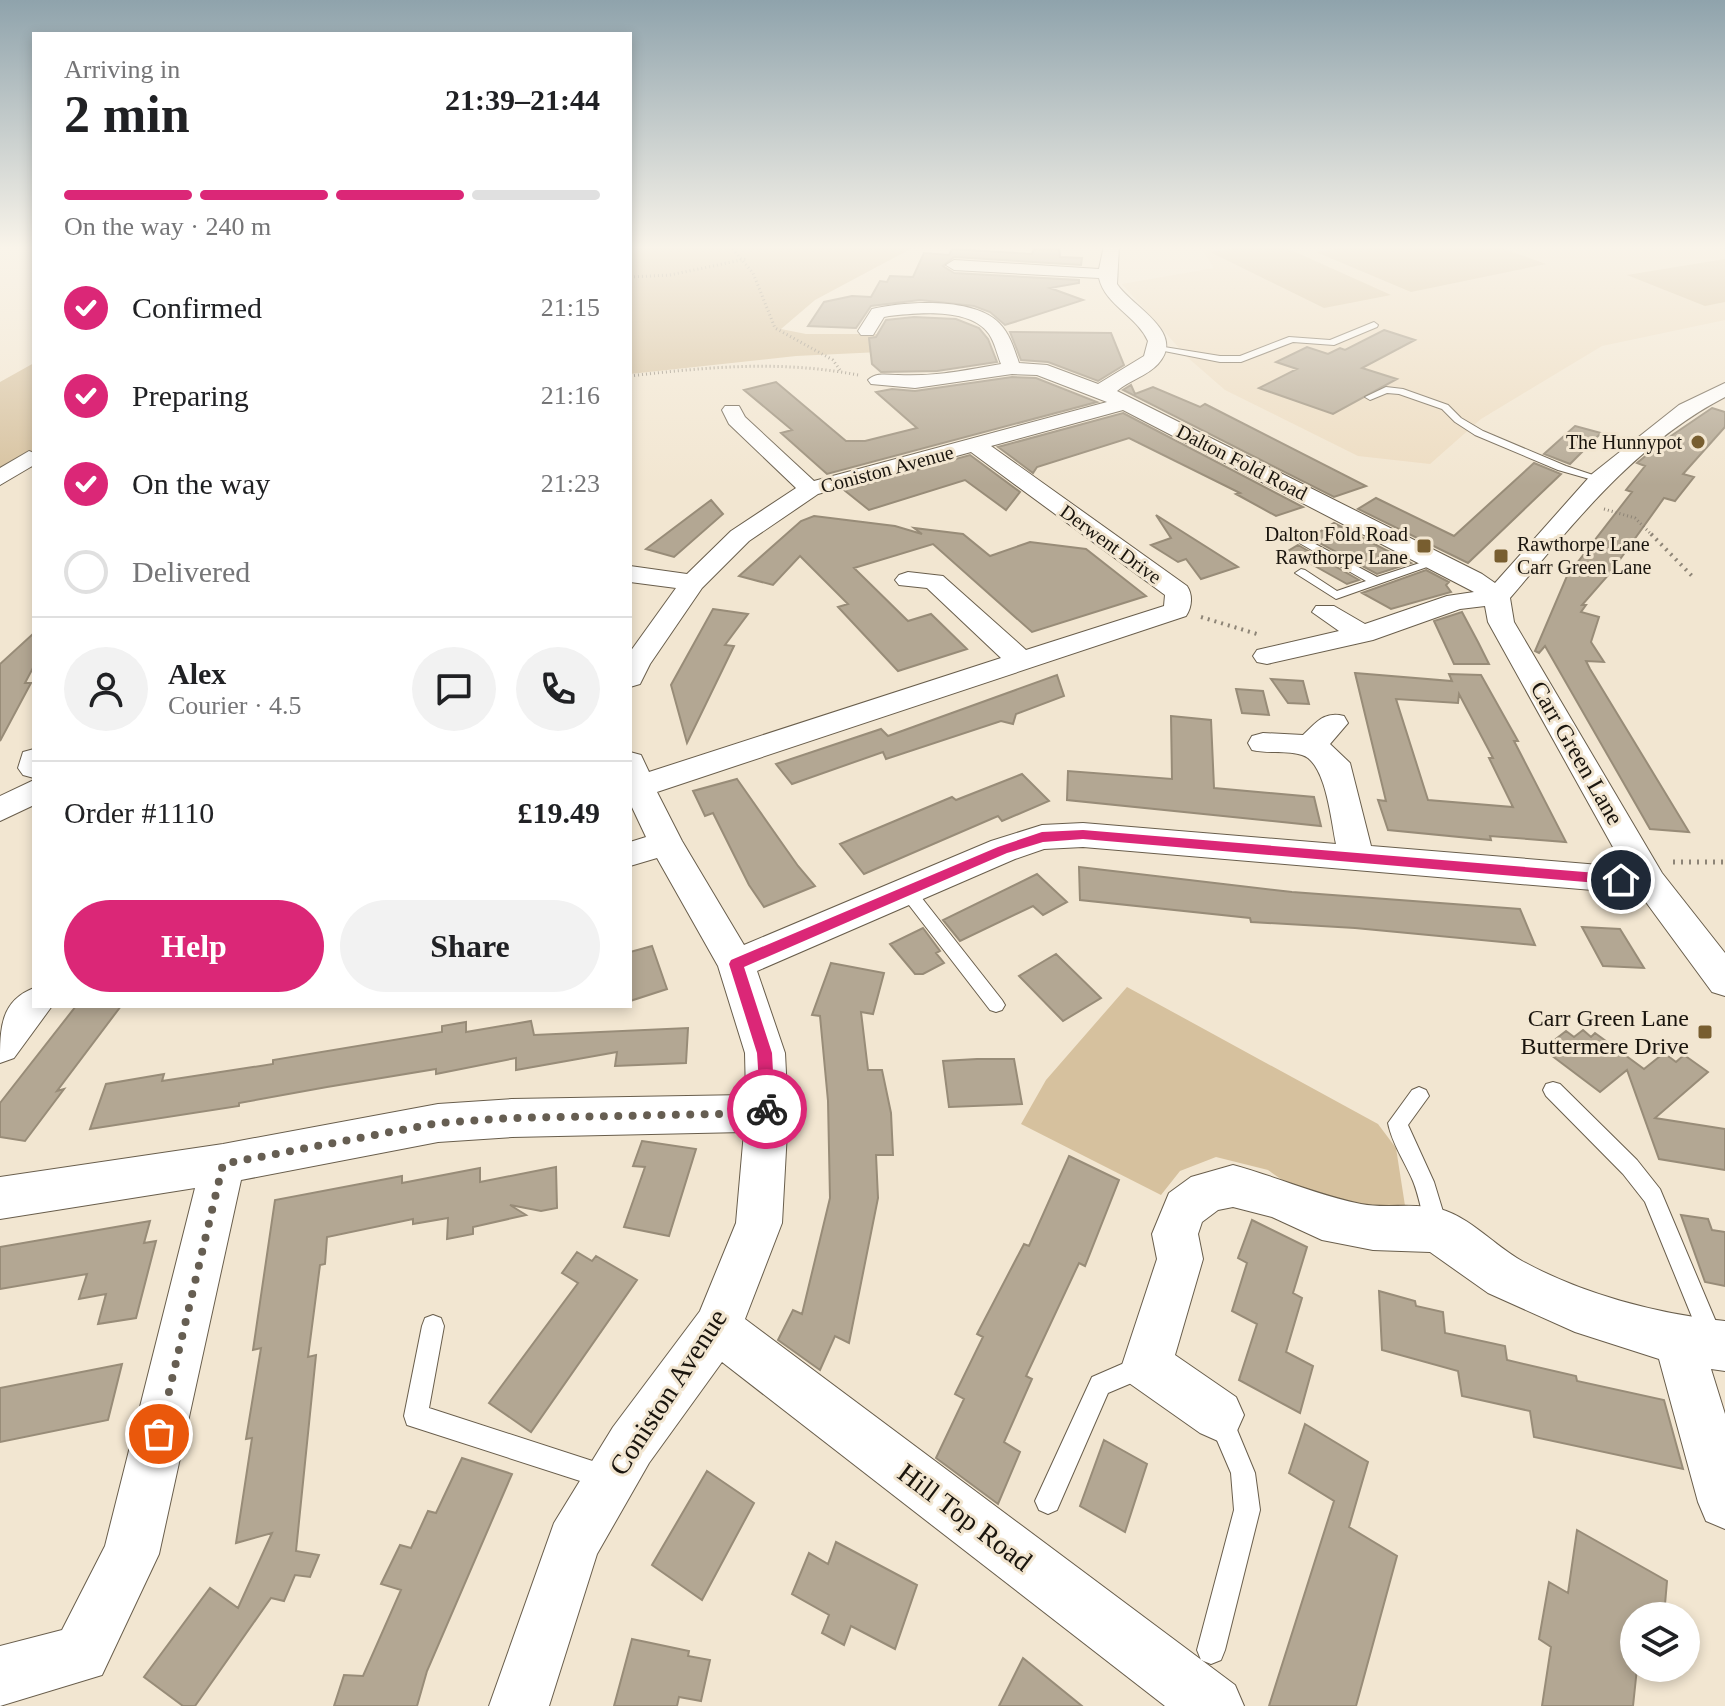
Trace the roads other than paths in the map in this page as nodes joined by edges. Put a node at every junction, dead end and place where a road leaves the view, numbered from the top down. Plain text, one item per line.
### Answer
1 (870, 326) edge
2 (992, 326) edge
3 (1150, 326) edge
4 (1373, 326) edge
5 (867, 331) dead end
6 (1158, 349) junction
7 (958, 363) dead end
8 (1012, 368) junction
9 (975, 375) junction
10 (878, 380) road end
11 (1725, 389) edge
12 (1370, 397) dead end
13 (1117, 399) junction
14 (732, 410) dead end
15 (975, 445) junction
16 (1600, 479) junction
17 (810, 489) junction
18 (1291, 534) dead end
19 (1438, 561) junction
20 (1301, 573) dead end
21 (632, 574) edge
22 (908, 580) dead end
23 (1376, 582) junction
24 (693, 583) junction
25 (1497, 597) junction
26 (1325, 612) dead end
27 (1363, 634) junction
28 (1267, 656) dead end
29 (1022, 662) junction
30 (632, 673) edge
31 (1263, 743) dead end
32 (634, 774) edge
33 (32, 792) edge
34 (0, 810) edge
35 (648, 849) edge
36 (1356, 856) junction
37 (1645, 872) junction
38 (908, 892) junction
39 (736, 964) junction
40 (1725, 981) edge
41 (996, 1005) dead end
42 (32, 1006) edge
43 (0, 1046) edge
44 (1553, 1090) dead end
45 (1419, 1096) dead end
46 (767, 1113) junction
47 (223, 1164) junction
48 (0, 1198) edge
49 (1438, 1230) junction
50 (433, 1326) dead end
51 (717, 1328) junction
52 (1706, 1344) edge
53 (1147, 1365) junction
54 (1218, 1415) joint
55 (611, 1479) junction
56 (1048, 1501) dead end
57 (1725, 1502) edge
58 (0, 1676) edge
59 (1193, 1685) edge
60 (519, 1706) edge

1 - 5 street
2 - 8 street
3 - 6 street
4 - 6 lane
6 - 13 street
7 - 9 street
8 - 9 street, Dalton Fold Road
8 - 13 street, Dalton Fold Road
9 - 10 street, Dalton Fold Road
11 - 16 street
12 - 16 lane
13 - 15 street, Coniston Avenue
13 - 19 street, Dalton Fold Road
14 - 17 street
15 - 17 street, Coniston Avenue
15 - 29 street, Derwent Drive
16 - 25 street
17 - 24 street, Coniston Avenue
18 - 23 lane
19 - 23 lane
19 - 25 street, Dalton Fold Road
20 - 23 lane
21 - 24 street
22 - 29 street
24 - 30 street, Coniston Avenue
25 - 27 street
25 - 37 street, Carr Green Lane
26 - 27 street
27 - 28 street
29 - 32 street, Derwent Drive
31 - 36 street
32 - 35 street, Coniston Avenue
33 - 34 street
35 - 39 street, Coniston Avenue
36 - 37 street
36 - 38 street
37 - 40 street, Carr Green Lane
38 - 39 street
38 - 41 lane
39 - 46 street, Coniston Avenue
42 - 43 street
44 - 52 lane
45 - 49 lane
46 - 47 street
46 - 51 street, Coniston Avenue
47 - 48 street
47 - 58 street
49 - 52 street
49 - 53 street
50 - 55 lane
51 - 55 street, Coniston Avenue
51 - 59 street, Hill Top Road
52 - 57 street
53 - 54 street
53 - 56 lane
54 - 59 lane
55 - 60 street, Coniston Avenue

